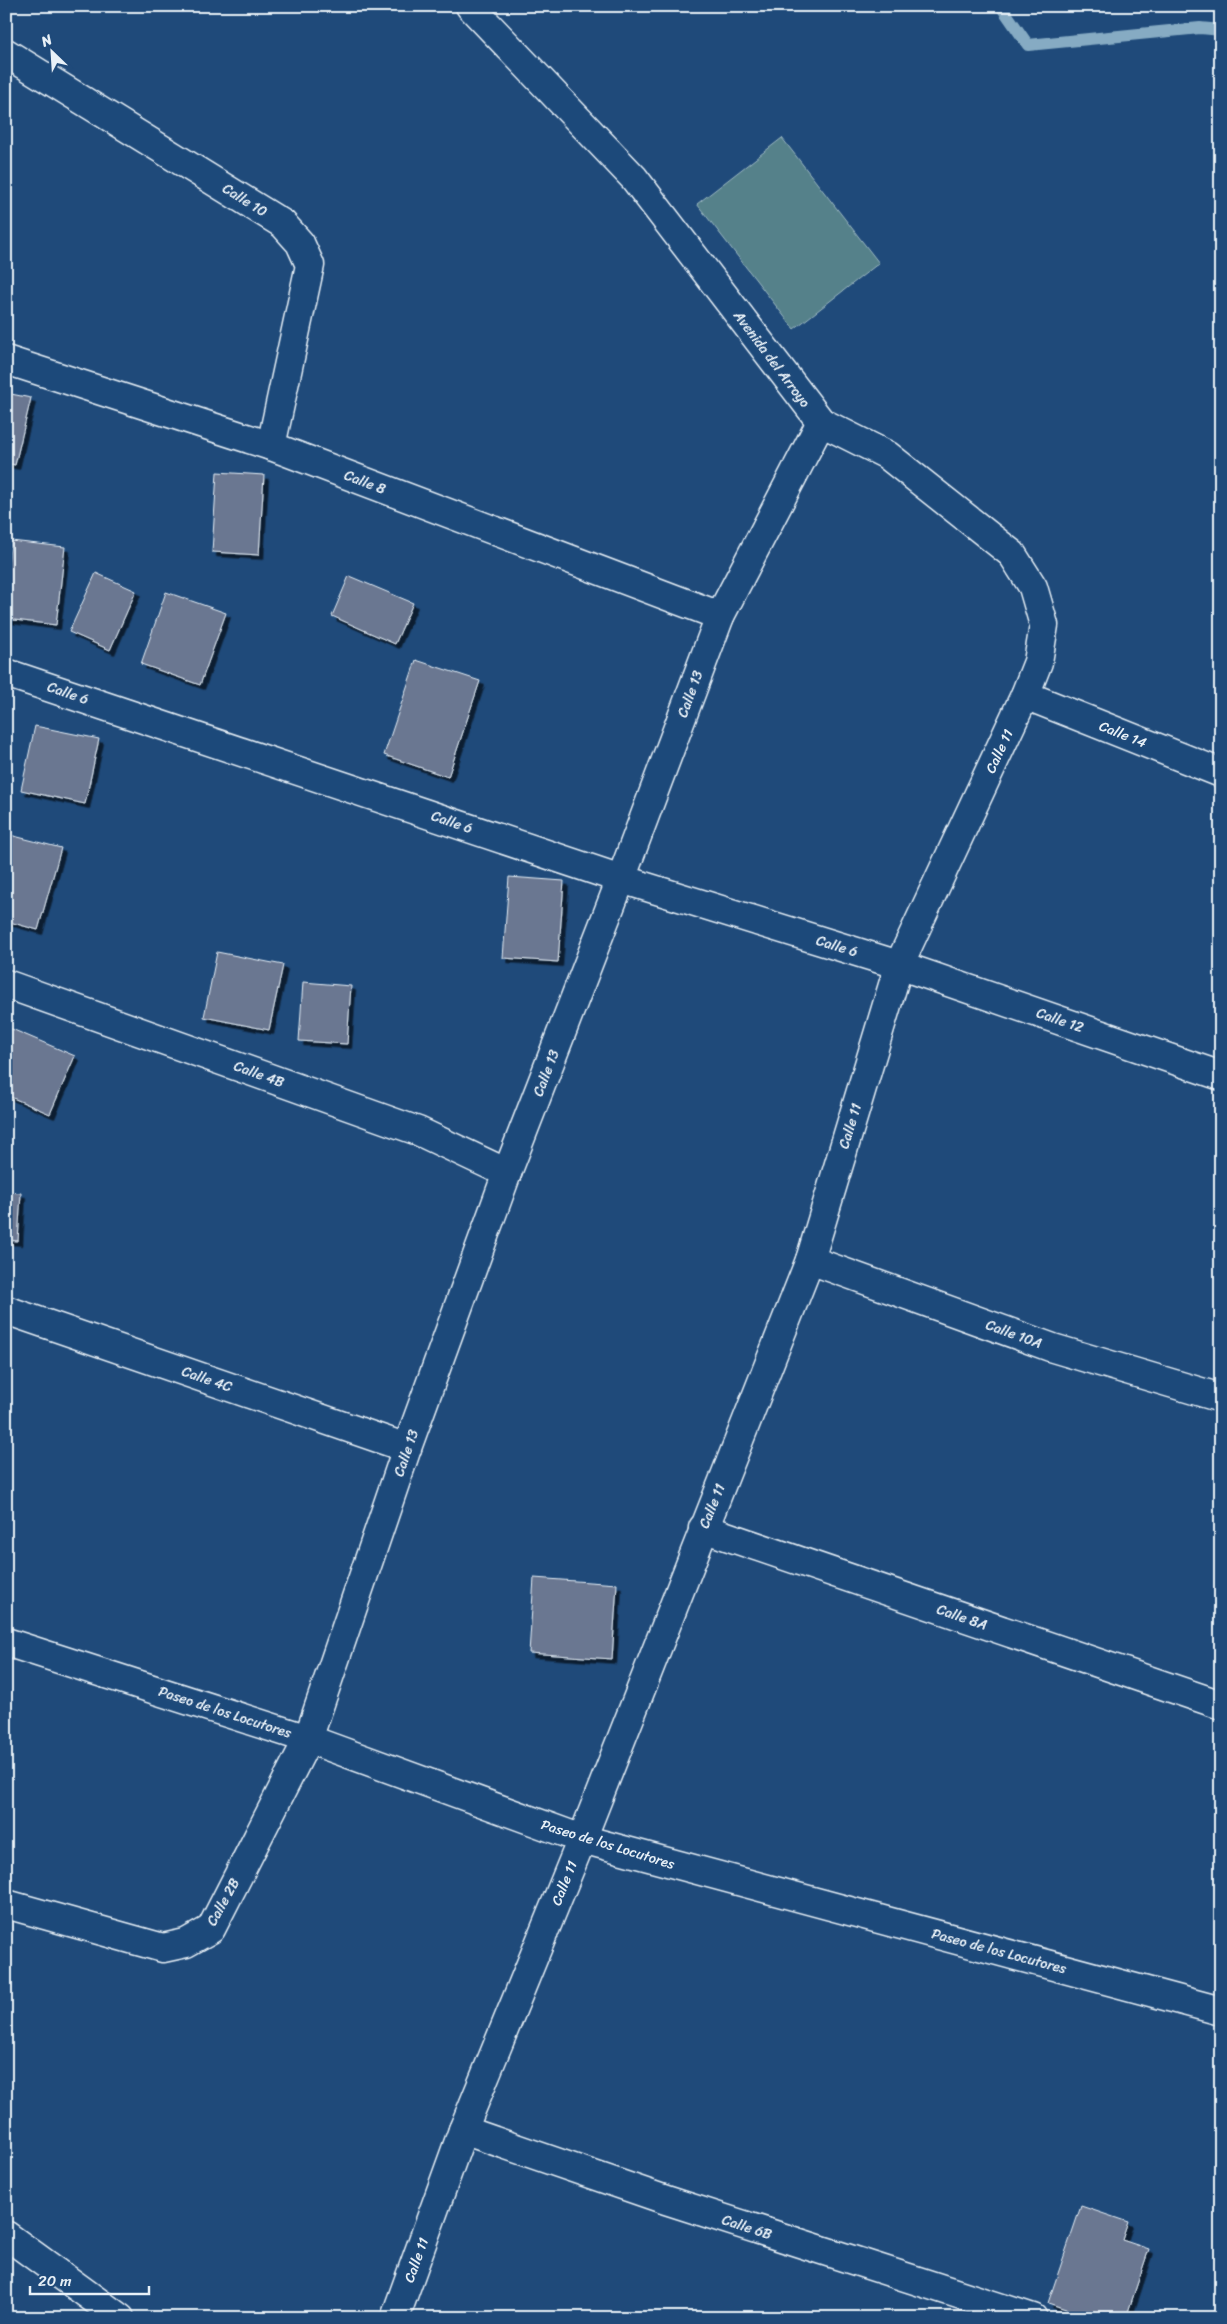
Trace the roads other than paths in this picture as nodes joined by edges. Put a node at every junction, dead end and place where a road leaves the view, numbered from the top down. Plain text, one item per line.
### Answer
1 (470, 6) edge
2 (6, 52) edge
3 (6, 360) edge
4 (821, 422) junction
5 (271, 446) junction
6 (720, 616) junction
7 (6, 672) edge
8 (1025, 695) junction
9 (1221, 773) edge
10 (621, 879) junction
11 (899, 965) junction
12 (6, 984) edge
13 (1221, 1076) edge
14 (507, 1173) junction
15 (810, 1260) junction
16 (6, 1310) edge
17 (1221, 1398) edge
18 (407, 1448) junction
19 (703, 1528) junction
20 (6, 1642) edge
21 (1221, 1705) edge
22 (308, 1739) junction
23 (582, 1839) junction
24 (6, 1904) edge
25 (1221, 2011) edge
26 (463, 2130) junction
27 (10, 2245) edge
28 (120, 2318) edge
29 (395, 2318) edge
30 (1033, 2318) edge

1 - 4 street, Avenida del Arroyo
2 - 5 street, Calle 10
3 - 5 street, Calle 8
4 - 6 street, Calle 13
4 - 8 street, Avenida del Arroyo
5 - 6 street, Calle 8
6 - 10 street, Calle 13
7 - 10 street, Calle 6
8 - 9 street, Calle 14
8 - 11 street, Calle 11
10 - 11 street, Calle 6
10 - 14 street, Calle 13
11 - 13 street, Calle 12
11 - 15 street, Calle 11
12 - 14 street, Calle 4B
14 - 18 street, Calle 13
15 - 17 street, Calle 10A
15 - 19 street, Calle 11
16 - 18 street, Calle 4C
18 - 22 street, Calle 13
19 - 21 street, Calle 8A
19 - 23 street, Calle 11
20 - 22 street, Paseo de los Locutores
22 - 23 street, Paseo de los Locutores
22 - 24 street, Calle 2B
23 - 25 street, Paseo de los Locutores
23 - 26 street, Calle 11
26 - 29 street, Calle 11
26 - 30 street, Calle 6B
27 - 28 street

